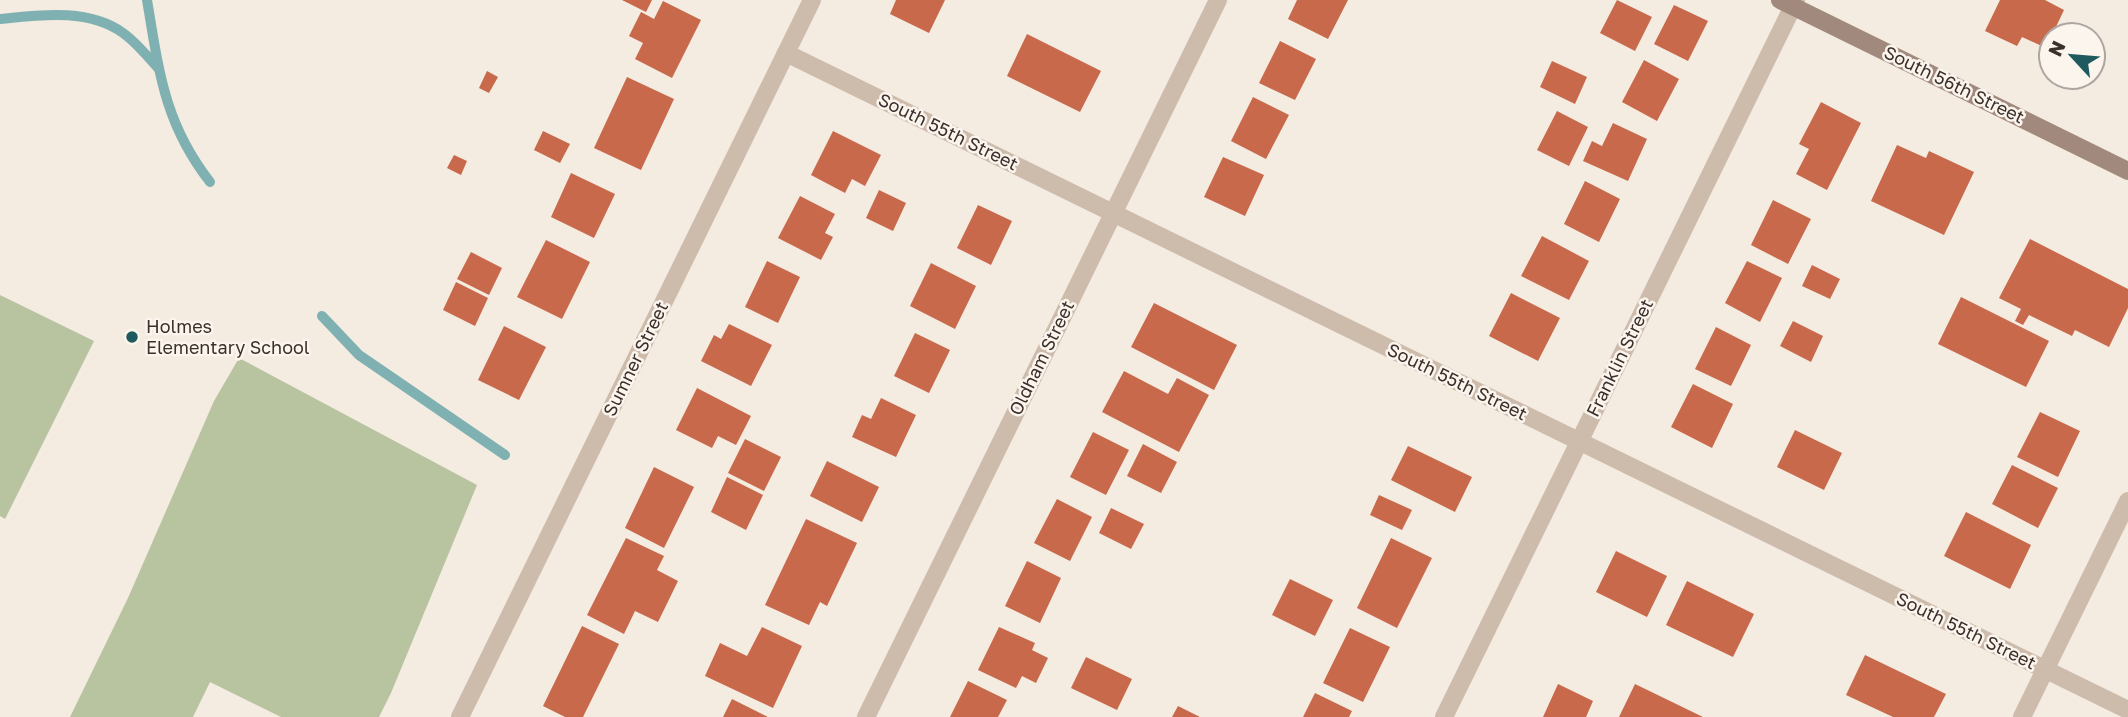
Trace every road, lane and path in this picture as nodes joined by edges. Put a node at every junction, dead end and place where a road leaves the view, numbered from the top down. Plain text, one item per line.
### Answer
1 (812, 0) edge
2 (1218, 0) edge
3 (1789, 2) edge
4 (786, 53) junction
5 (2128, 171) edge
6 (1113, 213) junction
7 (1579, 442) junction
8 (2128, 501) edge
9 (2045, 670) junction
10 (2128, 710) edge
11 (460, 717) edge
12 (866, 717) edge
13 (1444, 717) edge
14 (2022, 717) edge

1 - 4 street, Sumner Street
2 - 6 street, Oldham Street
3 - 5 main road, South 56th Street
3 - 7 street, Franklin Street
4 - 6 street, South 55th Street
4 - 11 street, Sumner Street
6 - 7 street, South 55th Street
6 - 12 street, Oldham Street
7 - 9 street, South 55th Street
7 - 13 street, Franklin Street
8 - 9 street
9 - 10 street, South 55th Street
9 - 14 street

